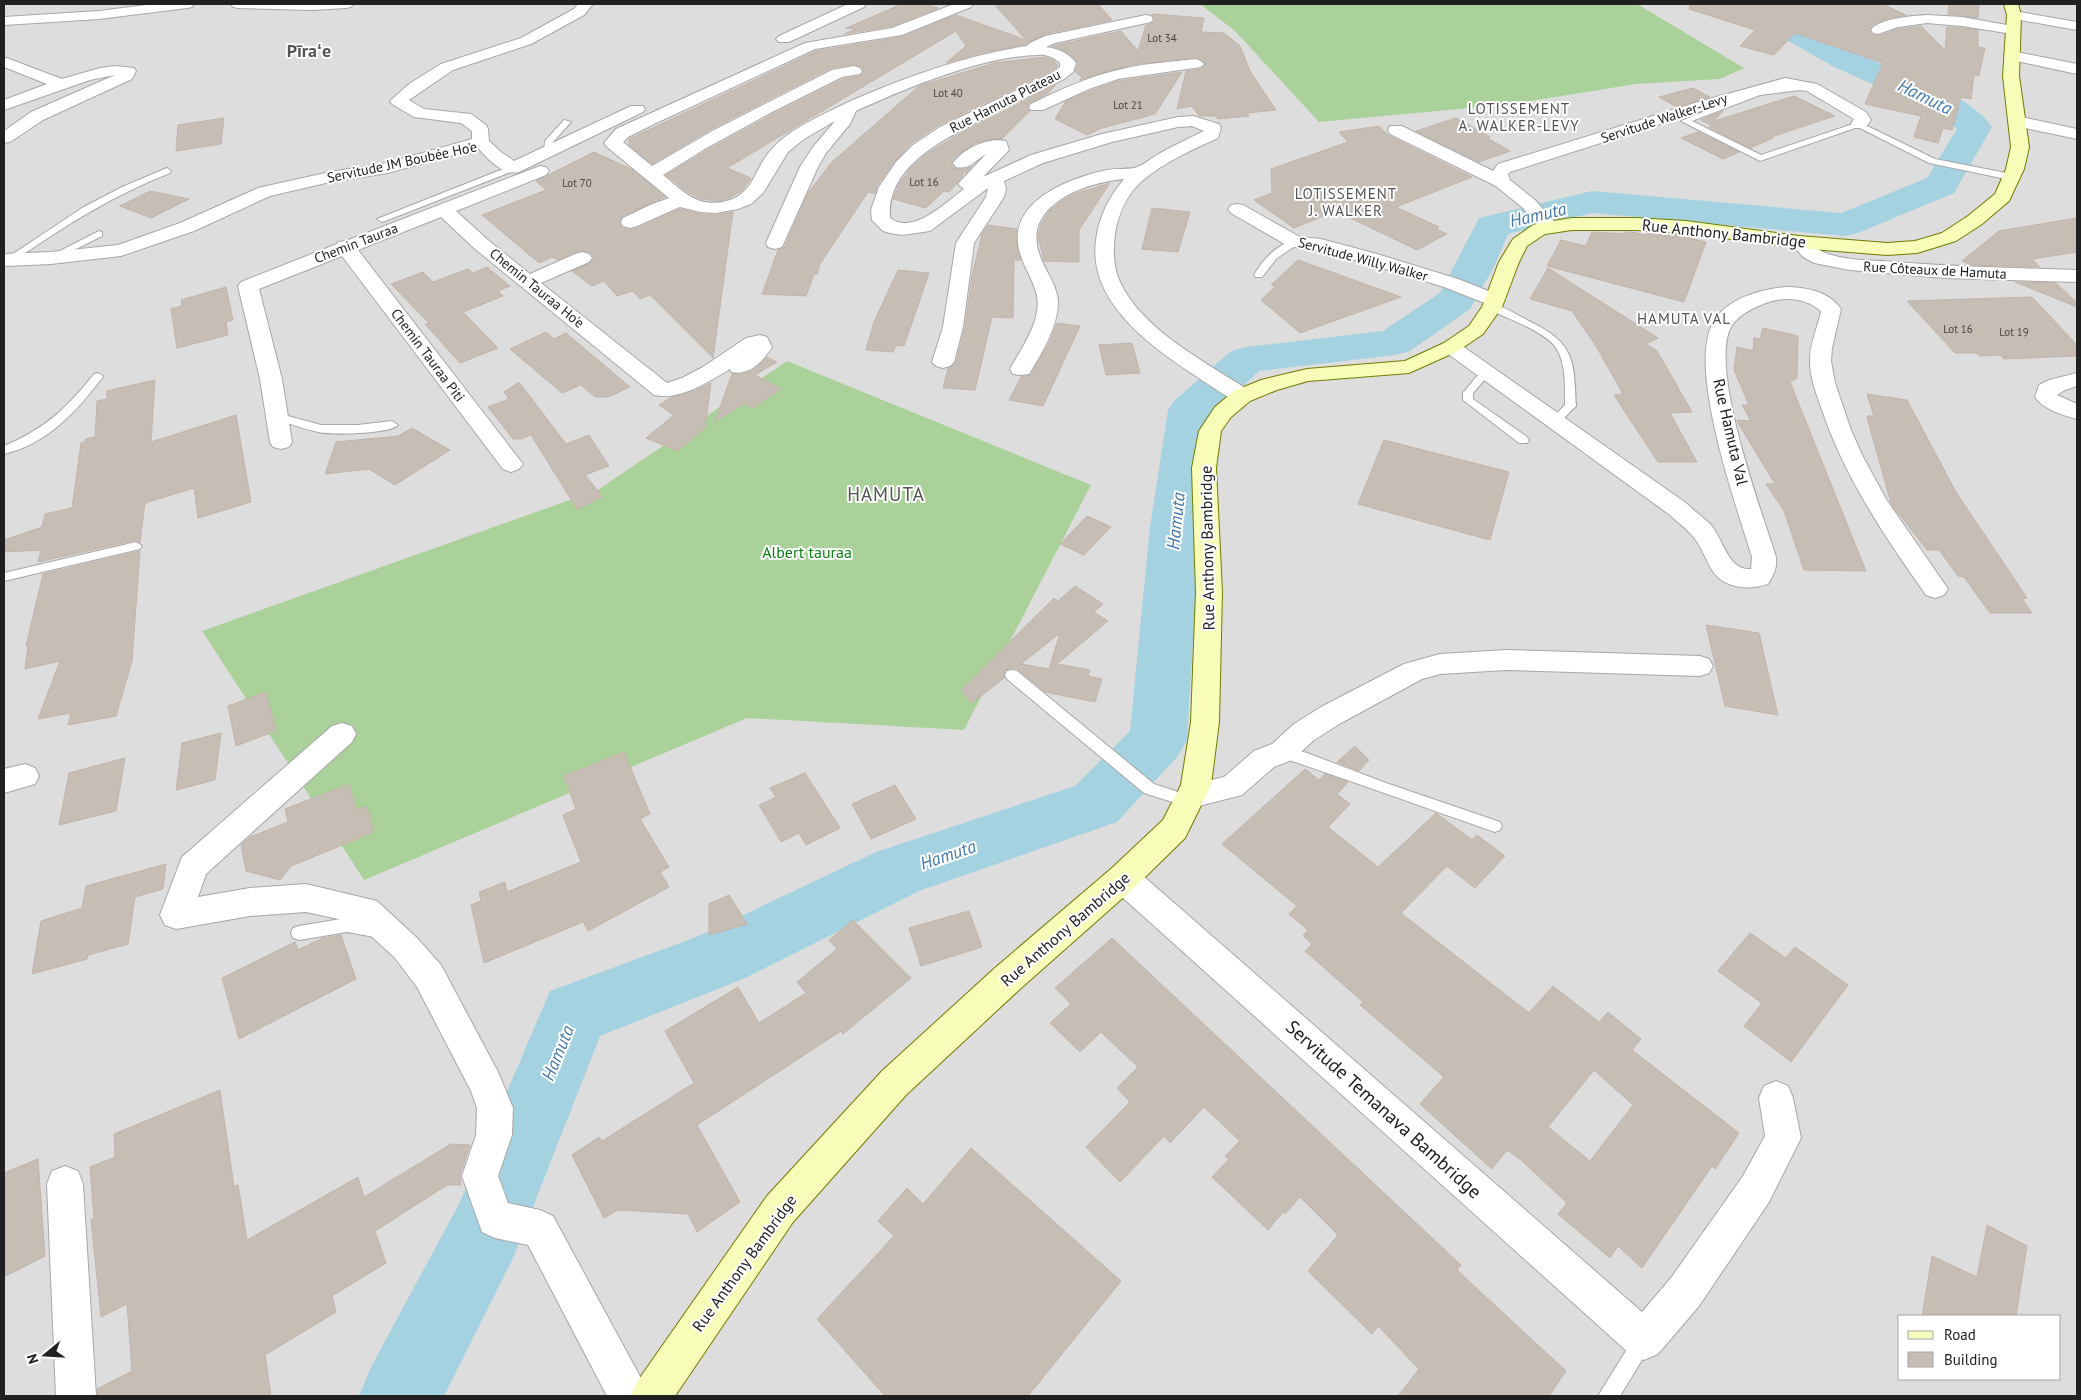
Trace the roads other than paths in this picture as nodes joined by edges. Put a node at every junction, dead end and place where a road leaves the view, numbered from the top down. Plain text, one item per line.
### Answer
1 (187, 4) edge
2 (238, 4) edge
3 (346, 4) edge
4 (586, 4) edge
5 (859, 4) edge
6 (966, 4) edge
7 (2009, 12) edge
8 (1146, 19) dead end
9 (4, 21) edge
10 (2077, 26) edge
11 (1878, 30) dead end
12 (770, 46) dead end
13 (1034, 51) junction
14 (2012, 56) junction
15 (4, 62) edge
16 (1196, 64) dead end
17 (2077, 69) edge
18 (854, 71) dead end
19 (64, 85) junction
20 (1806, 87) junction
21 (659, 98) dead end
22 (4, 105) edge
23 (848, 108) junction
24 (1023, 114) dead end
25 (2016, 121) junction
26 (566, 122) dead end
27 (1859, 124) junction
28 (992, 129) dead end
29 (1396, 130) dead end
30 (1068, 132) dead end
31 (2077, 134) edge
32 (4, 138) edge
33 (970, 139) dead end
34 (481, 142) junction
35 (613, 143) junction
36 (948, 148) dead end
37 (547, 152) junction
38 (1037, 159) junction
39 (907, 162) junction
40 (962, 163) dead end
41 (513, 168) junction
42 (167, 171) dead end
43 (652, 174) junction
44 (1142, 174) junction
45 (2011, 177) junction
46 (995, 178) junction
47 (1502, 182) junction
48 (964, 196) junction
49 (682, 200) junction
50 (444, 209) junction
51 (1237, 209) dead end
52 (382, 219) dead end
53 (630, 222) dead end
54 (1547, 224) junction
55 (99, 234) dead end
56 (1295, 242) junction
57 (1799, 242) junction
58 (776, 243) dead end
59 (346, 246) junction
60 (51, 258) junction
61 (582, 258) dead end
62 (6, 260) edge
63 (1258, 275) dead end
64 (2077, 276) edge
65 (529, 281) junction
66 (1489, 301) junction
67 (1451, 347) junction
68 (943, 362) dead end
69 (739, 367) dead end
70 (1021, 369) dead end
71 (1487, 372) junction
72 (98, 376) dead end
73 (2077, 380) edge
74 (707, 382) dead end
75 (684, 385) junction
76 (1237, 392) junction
77 (2077, 412) edge
78 (277, 416) junction
79 (1556, 420) junction
80 (392, 425) dead end
81 (1523, 440) dead end
82 (281, 442) dead end
83 (4, 450) edge
84 (512, 464) dead end
85 (136, 546) dead end
86 (4, 576) edge
87 (1935, 589) dead end
88 (1700, 666) dead end
89 (1012, 675) dead end
90 (342, 734) dead end
91 (1282, 752) junction
92 (1189, 799) junction
93 (1495, 826) dead end
94 (1123, 878) junction
95 (299, 933) dead end
96 (406, 948) junction
97 (1776, 1098) dead end
98 (65, 1184) dead end
99 (1644, 1340) junction
100 (76, 1396) edge
101 (629, 1396) edge
102 (651, 1396) edge
103 (1608, 1396) edge

1 - 9 street
2 - 3 street
4 - 34 street
5 - 12 street
6 - 35 street
7 - 10 street
7 - 11 street
7 - 14 main road, Rue Anthony Bambridge
8 - 13 street, Rue Hamuta Plateau
13 - 23 street, Rue Hamuta Plateau
13 - 39 street, Rue Hamuta Plateau
14 - 17 street
14 - 25 main road, Rue Anthony Bambridge
15 - 19 street
16 - 24 street
18 - 43 street
19 - 22 street
19 - 32 street
20 - 27 street, Servitude Walker-Levy
20 - 27 lane
20 - 47 street, Servitude Walker-Levy
21 - 37 street
23 - 49 street, Rue Hamuta Plateau
23 - 58 street
25 - 31 street
25 - 45 main road, Rue Anthony Bambridge
26 - 37 lane
27 - 45 lane
28 - 33 street
29 - 47 street
30 - 38 street
34 - 41 street, Servitude JM Boubée Ho'e
34 - 60 street, Servitude JM Boubée Ho'e
35 - 43 street, Rue Hamuta Plateau
35 - 50 street, Chemin Tauraa
36 - 39 street
37 - 41 street
38 - 44 street, Rue Hamuta Plateau
38 - 46 street, Rue Hamuta Plateau
39 - 48 street, Rue Hamuta Plateau
40 - 48 street
41 - 52 lane
42 - 62 lane
43 - 49 street, Rue Hamuta Plateau
44 - 70 street
44 - 76 street, Rue Hamuta Plateau
45 - 57 main road, Rue Anthony Bambridge
46 - 48 street, Rue Hamuta Plateau
46 - 68 street
47 - 54 street
49 - 53 street
50 - 59 street, Chemin Tauraa
50 - 65 street, Chemin Tauraa Ho'e
51 - 56 street, Servitude Willy Walker
54 - 57 main road, Rue Anthony Bambridge
54 - 66 main road, Rue Anthony Bambridge
55 - 60 lane
56 - 63 lane
56 - 66 street, Servitude Willy Walker
57 - 64 street, Rue Côteaux de Hamuta
59 - 78 street, Chemin Tauraa
59 - 84 street, Chemin Tauraa Piti
60 - 62 street, Servitude JM Boubée Ho'e
61 - 65 street
65 - 75 street, Chemin Tauraa Ho'e
66 - 67 main road, Rue Anthony Bambridge
66 - 79 lane
67 - 71 street, Rue Hamuta Val
67 - 76 main road, Rue Anthony Bambridge
69 - 75 street
71 - 79 street, Rue Hamuta Val
71 - 81 lane
72 - 83 lane
73 - 77 street
74 - 75 street
76 - 92 main road, Rue Anthony Bambridge
78 - 80 lane
78 - 82 street, Chemin Tauraa
79 - 87 street, Rue Hamuta Val
85 - 86 lane
88 - 91 street
89 - 92 lane
90 - 96 street
91 - 92 street
91 - 93 lane
92 - 94 main road, Rue Anthony Bambridge
94 - 99 street, Servitude Temanava Bambridge
94 - 102 main road, Rue Anthony Bambridge
95 - 96 lane
96 - 101 street
97 - 99 street
98 - 100 street
99 - 103 lane

